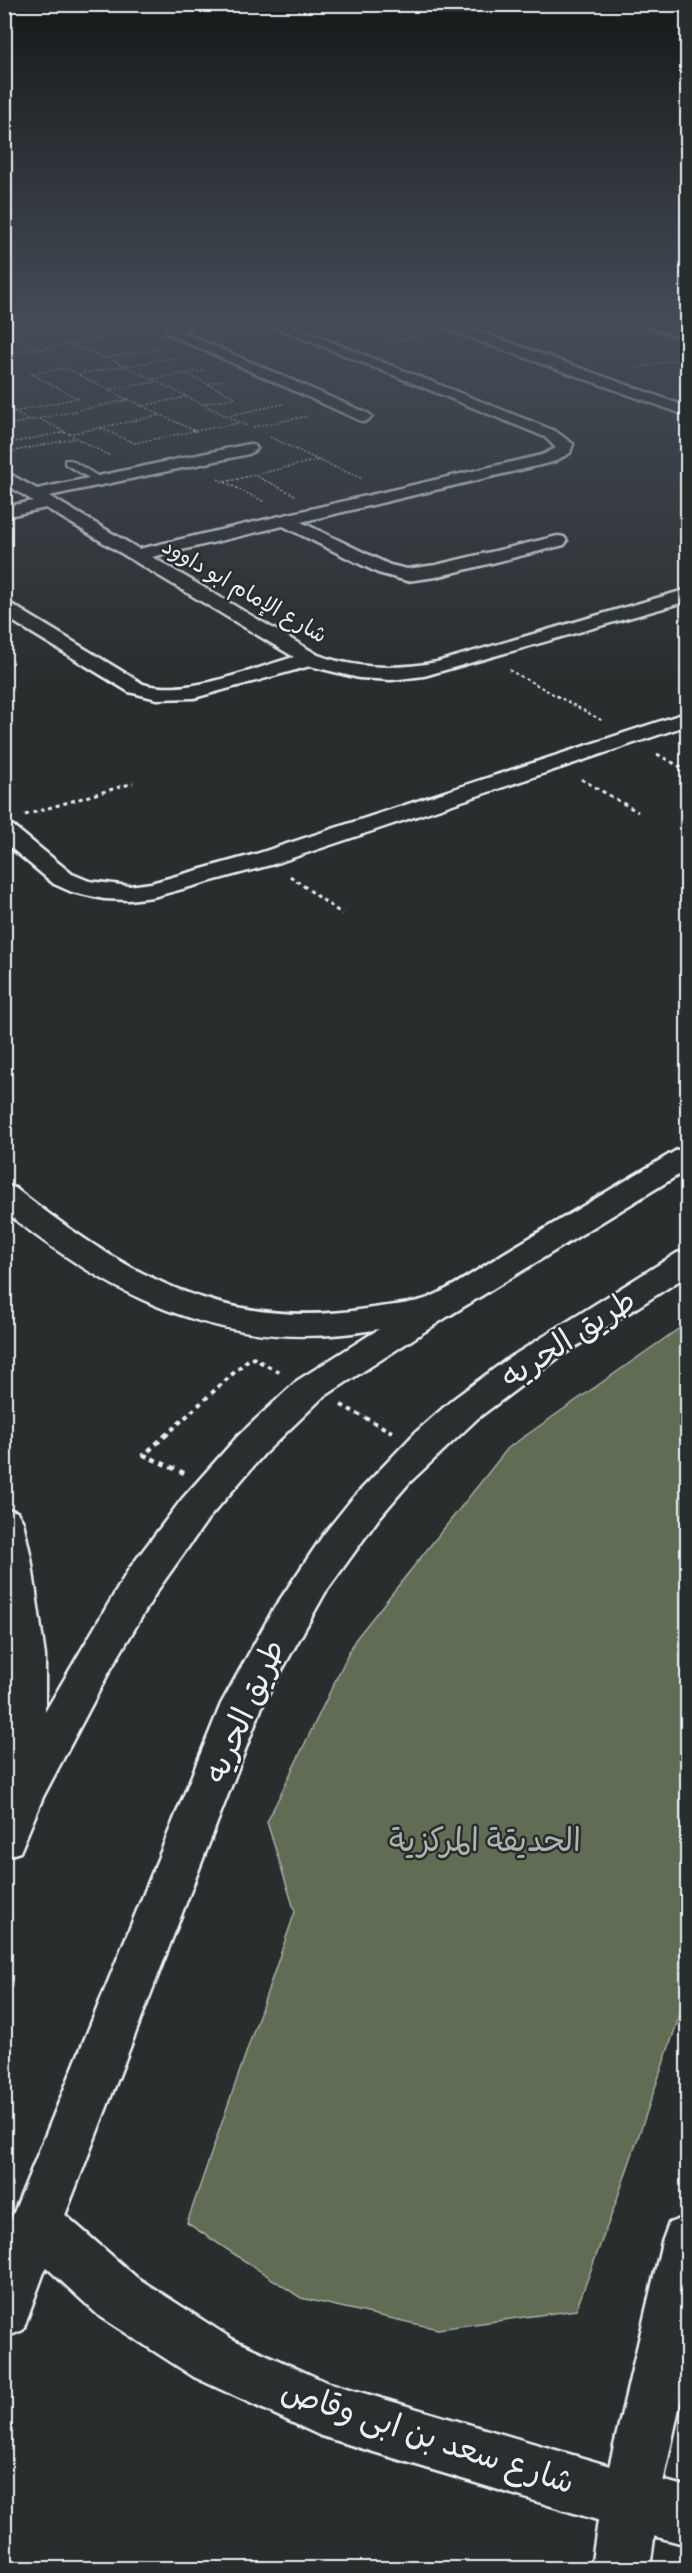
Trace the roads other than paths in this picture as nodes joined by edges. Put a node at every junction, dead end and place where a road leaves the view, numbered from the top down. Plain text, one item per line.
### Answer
1 (564, 444) edge
2 (249, 448) dead end
3 (68, 462) dead end
4 (4, 476) edge
5 (99, 480) junction
6 (43, 498) junction
7 (4, 512) edge
8 (284, 520) junction
9 (558, 542) dead end
10 (137, 555) junction
11 (687, 595) edge
12 (4, 608) edge
13 (311, 659) junction
14 (687, 718) edge
15 (10, 833) edge
16 (687, 1156) edge
17 (4, 1195) edge
18 (687, 1260) edge
19 (435, 1309) junction
20 (4, 1522) edge
21 (23, 1792) junction
22 (4, 1838) edge
23 (36, 2223) junction
24 (687, 2242) edge
25 (4, 2311) edge
26 (630, 2502) junction
27 (687, 2516) edge
28 (620, 2568) edge

1 - 8 street
2 - 5 street
3 - 5 lane
4 - 6 street, شارع الإمام ابو داوود
5 - 6 street
6 - 7 street
6 - 10 street, شارع الإمام ابو داوود
8 - 9 street
8 - 10 street
10 - 13 street, شارع الإمام ابو داوود
11 - 13 street, شارع الإمام ابو داوود
12 - 13 street
14 - 15 street
16 - 19 street
17 - 19 street
18 - 23 street, طريق الحريه
19 - 21 street
20 - 21 street
21 - 22 street
23 - 25 street, طريق الحريه
23 - 26 street, شارع سعد بن ابى وقاص
24 - 26 street
26 - 27 street, شارع سعد بن ابى وقاص
26 - 28 street

